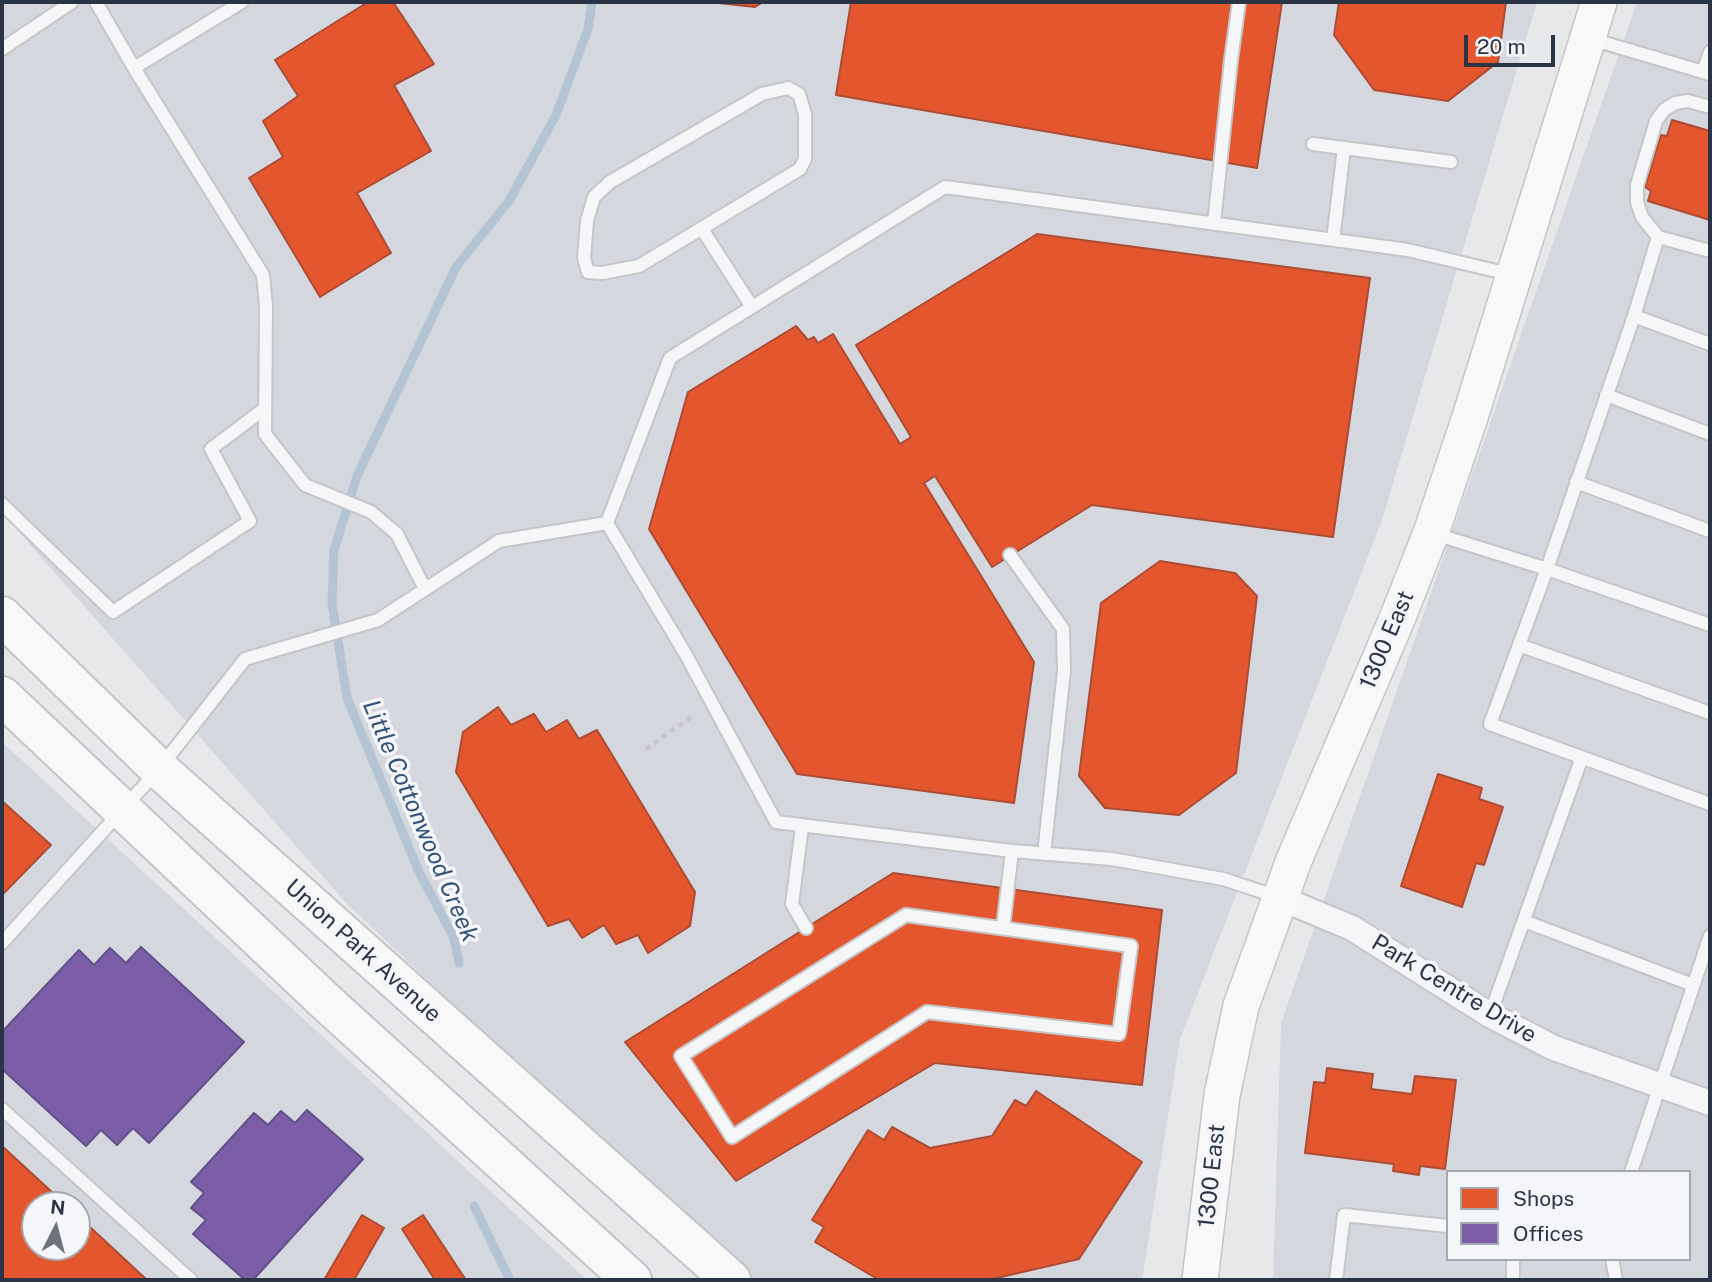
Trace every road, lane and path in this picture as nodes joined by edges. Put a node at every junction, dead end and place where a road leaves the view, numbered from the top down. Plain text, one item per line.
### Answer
1 (72, 2) edge
2 (96, 2) edge
3 (242, 2) edge
4 (1239, 2) edge
5 (1599, 2) edge
6 (1587, 38) junction
7 (2, 49) edge
8 (1710, 52) edge
9 (134, 68) junction
10 (1707, 73) edge
11 (1710, 107) edge
12 (1313, 144) dead end
13 (1344, 148) junction
14 (1451, 162) dead end
15 (1214, 224) junction
16 (702, 229) junction
17 (1658, 237) junction
18 (1333, 240) junction
19 (1710, 251) edge
20 (1514, 275) junction
21 (752, 307) junction
22 (1634, 316) junction
23 (1710, 344) edge
24 (1606, 395) junction
25 (264, 409) junction
26 (1710, 434) edge
27 (1576, 482) junction
28 (2, 504) edge
29 (607, 523) junction
30 (1710, 531) edge
31 (1431, 533) junction
32 (1010, 555) dead end
33 (1547, 569) junction
34 (425, 589) junction
35 (2, 616) edge
36 (1710, 625) edge
37 (1519, 645) junction
38 (2, 696) edge
39 (712, 702) junction
40 (1710, 713) edge
41 (646, 748) dead end
42 (1582, 757) junction
43 (159, 769) junction
44 (1710, 804) edge
45 (122, 810) junction
46 (802, 827) junction
47 (1012, 851) junction
48 (1044, 854) junction
49 (1280, 898) junction
50 (1524, 921) junction
51 (806, 928) dead end
52 (1003, 928) junction
53 (1710, 936) edge
54 (2, 943) edge
55 (1693, 985) junction
56 (1490, 1015) junction
57 (1659, 1085) junction
58 (1710, 1103) edge
59 (2, 1109) edge
60 (1632, 1170) edge
61 (1446, 1226) edge
62 (1513, 1261) edge
63 (1612, 1261) edge
64 (191, 1280) edge
65 (632, 1280) edge
66 (731, 1280) edge
67 (1200, 1280) edge
68 (1336, 1280) edge
69 (1513, 1280) edge
70 (1616, 1280) edge

1 - 7 lane
2 - 9 lane
3 - 9 lane
4 - 15 lane
5 - 6 main road, 1300 East
6 - 10 lane
6 - 20 main road, 1300 East
8 - 10 lane
9 - 25 lane
11 - 17 lane
12 - 13 lane
13 - 14 lane
13 - 18 lane
15 - 18 lane
15 - 21 lane
16 - 16 lane
16 - 21 lane
17 - 19 lane
17 - 22 lane
18 - 20 lane
20 - 31 main road, 1300 East
21 - 29 lane
22 - 23 lane
22 - 24 lane
24 - 26 lane
24 - 27 lane
25 - 28 lane
25 - 34 lane
27 - 30 lane
27 - 33 lane
29 - 34 lane
29 - 39 lane
31 - 33 lane
31 - 49 main road, 1300 East
32 - 48 lane
33 - 36 lane
33 - 37 lane
34 - 43 lane
35 - 43 main road, Union Park Avenue
37 - 40 lane
37 - 42 lane
38 - 45 main road
39 - 41 path
39 - 46 lane
42 - 44 lane
42 - 50 lane
43 - 45 lane
43 - 66 main road, Union Park Avenue
45 - 54 lane
45 - 65 main road
46 - 47 lane
46 - 51 lane
47 - 48 lane
47 - 52 lane
48 - 49 lane
49 - 56 street, Park Centre Drive
49 - 67 main road, 1300 East
50 - 55 lane
50 - 56 lane
52 - 52 lane
53 - 55 lane
55 - 57 lane
56 - 57 street, Park Centre Drive
57 - 58 street, Park Centre Drive
57 - 60 lane
59 - 64 lane
61 - 68 lane
62 - 69 lane
63 - 70 lane

